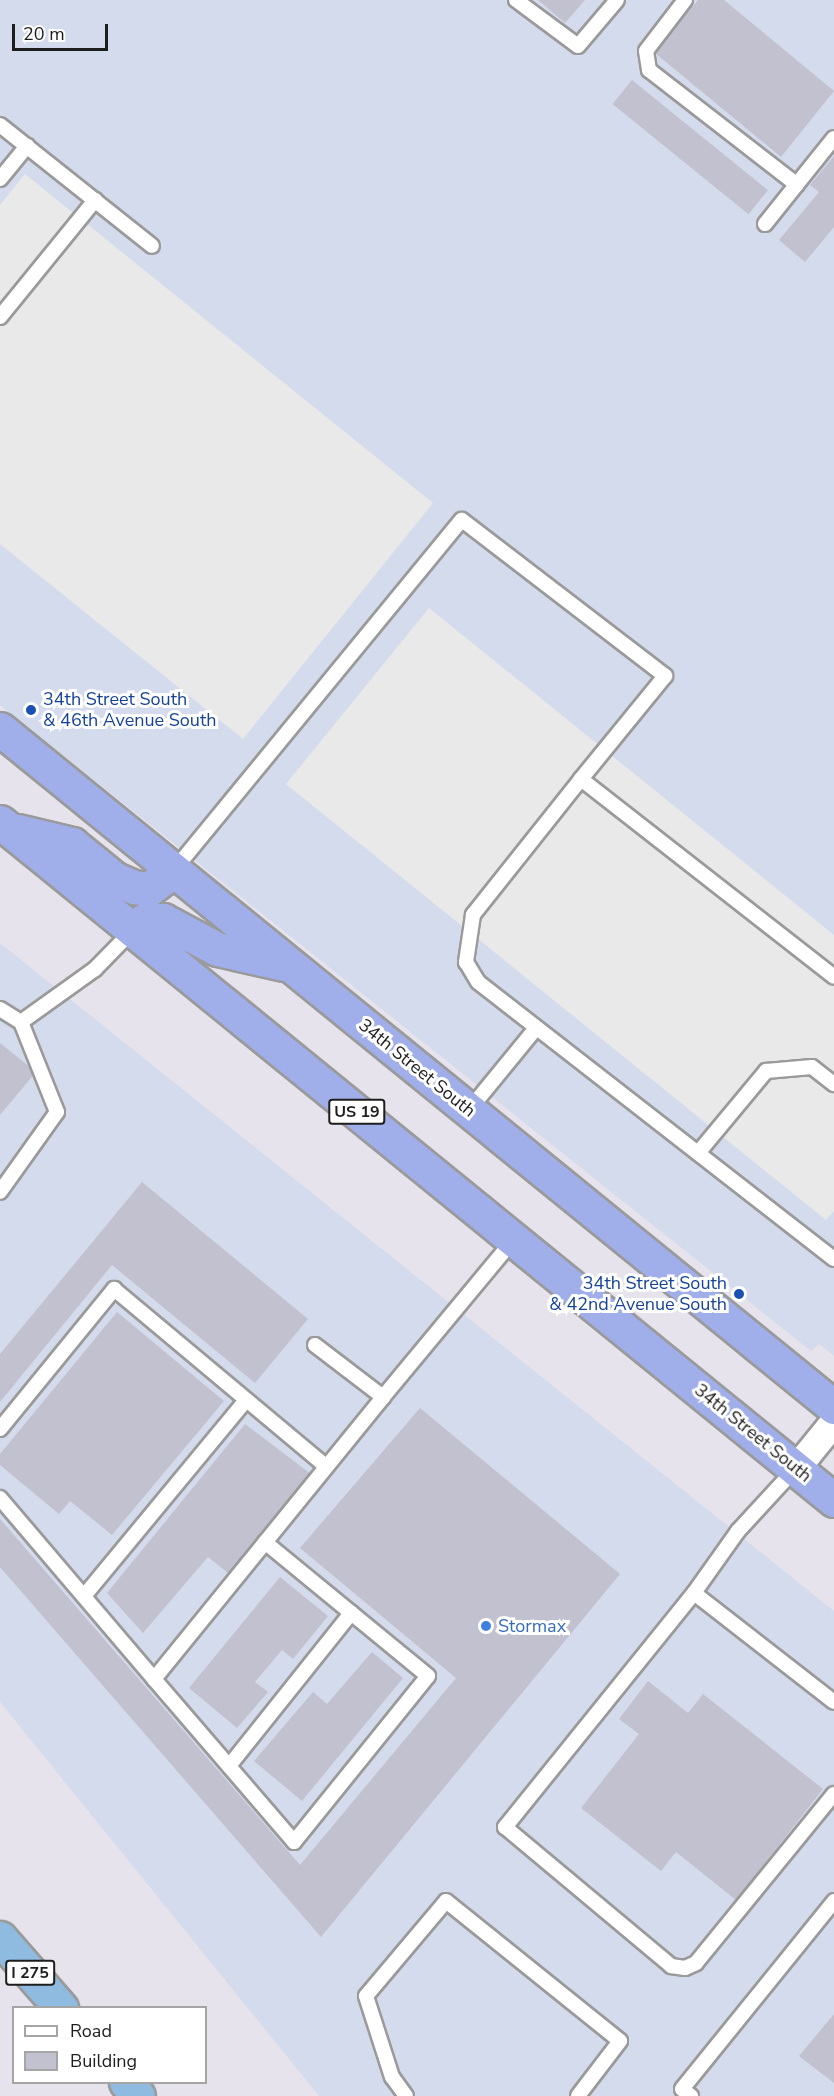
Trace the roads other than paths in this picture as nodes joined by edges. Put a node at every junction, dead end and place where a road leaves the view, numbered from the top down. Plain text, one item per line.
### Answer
1 (516, 0) edge
2 (617, 0) edge
3 (685, 0) edge
4 (0, 125) edge
5 (834, 138) edge
6 (27, 146) junction
7 (0, 179) edge
8 (797, 185) junction
9 (95, 201) junction
10 (765, 224) dead end
11 (152, 246) dead end
12 (0, 317) edge
13 (0, 729) edge
14 (581, 779) junction
15 (4, 825) edge
16 (174, 870) junction
17 (133, 930) junction
18 (291, 965) junction
19 (834, 977) edge
20 (0, 1009) edge
21 (21, 1022) junction
22 (536, 1028) junction
23 (834, 1084) edge
24 (468, 1110) junction
25 (698, 1153) junction
26 (0, 1192) edge
27 (514, 1239) junction
28 (834, 1259) edge
29 (315, 1345) dead end
30 (382, 1397) junction
31 (246, 1400) junction
32 (834, 1407) edge
33 (834, 1421) edge
34 (0, 1429) edge
35 (326, 1466) junction
36 (796, 1468) junction
37 (0, 1498) edge
38 (834, 1500) edge
39 (265, 1542) junction
40 (694, 1593) junction
41 (84, 1596) junction
42 (351, 1613) junction
43 (154, 1679) junction
44 (834, 1702) edge
45 (229, 1766) junction
46 (834, 1794) edge
47 (834, 1901) edge
48 (0, 1938) edge
49 (60, 2006) edge
50 (128, 2084) edge
51 (138, 2096) edge
52 (406, 2096) edge
53 (578, 2096) edge
54 (691, 2096) edge

1 - 2 lane
3 - 8 lane
4 - 6 lane
5 - 8 lane
6 - 7 lane
6 - 9 lane
8 - 10 lane
9 - 11 lane
9 - 12 lane
13 - 16 highway, 34th Street South
14 - 16 lane
14 - 19 lane
14 - 22 lane
15 - 16 highway
15 - 17 highway, 34th Street South / US 19
16 - 18 highway, 34th Street South
17 - 18 highway
17 - 21 lane
17 - 27 highway, 34th Street South / US 19
18 - 24 highway, 34th Street South
20 - 21 lane
21 - 26 lane
22 - 24 lane
22 - 25 lane
23 - 25 lane
24 - 32 highway, 34th Street South
25 - 28 lane
27 - 30 lane
27 - 36 highway, 34th Street South / US 19
29 - 30 lane
30 - 35 lane
31 - 34 lane
31 - 35 lane
31 - 41 lane
33 - 36 street
35 - 39 lane
36 - 38 highway, 34th Street South / US 19
36 - 40 lane
37 - 41 lane
39 - 42 lane
39 - 43 lane
40 - 44 lane
40 - 46 lane
41 - 43 lane
42 - 45 lane
42 - 45 lane
43 - 45 lane
47 - 54 lane
48 - 49 highway, I 275
50 - 51 highway
52 - 53 lane

